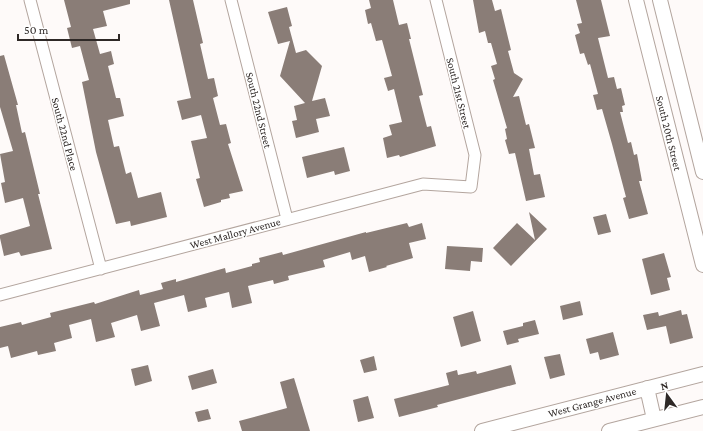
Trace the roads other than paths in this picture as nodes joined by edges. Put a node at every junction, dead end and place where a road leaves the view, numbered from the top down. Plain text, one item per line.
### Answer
1 (30, 0) edge
2 (231, 0) edge
3 (436, 0) edge
4 (636, 0) edge
5 (660, 0) edge
6 (703, 172) edge
7 (471, 187) joint
8 (287, 219) junction
9 (703, 265) edge
10 (101, 269) junction
11 (0, 295) edge
12 (703, 374) edge
13 (647, 388) junction
14 (703, 407) edge
15 (654, 420) junction
16 (482, 431) edge
17 (609, 431) edge

1 - 10 street, South 22nd Place
2 - 8 street, South 22nd Street
3 - 7 street, South 21st Street
4 - 9 street, South 20th Street
5 - 6 street
7 - 8 street, West Mallory Avenue
8 - 10 street, West Mallory Avenue
10 - 11 street, West Mallory Avenue
12 - 13 street, West Grange Avenue
13 - 15 street
13 - 16 street, West Grange Avenue
14 - 15 street
15 - 17 street

